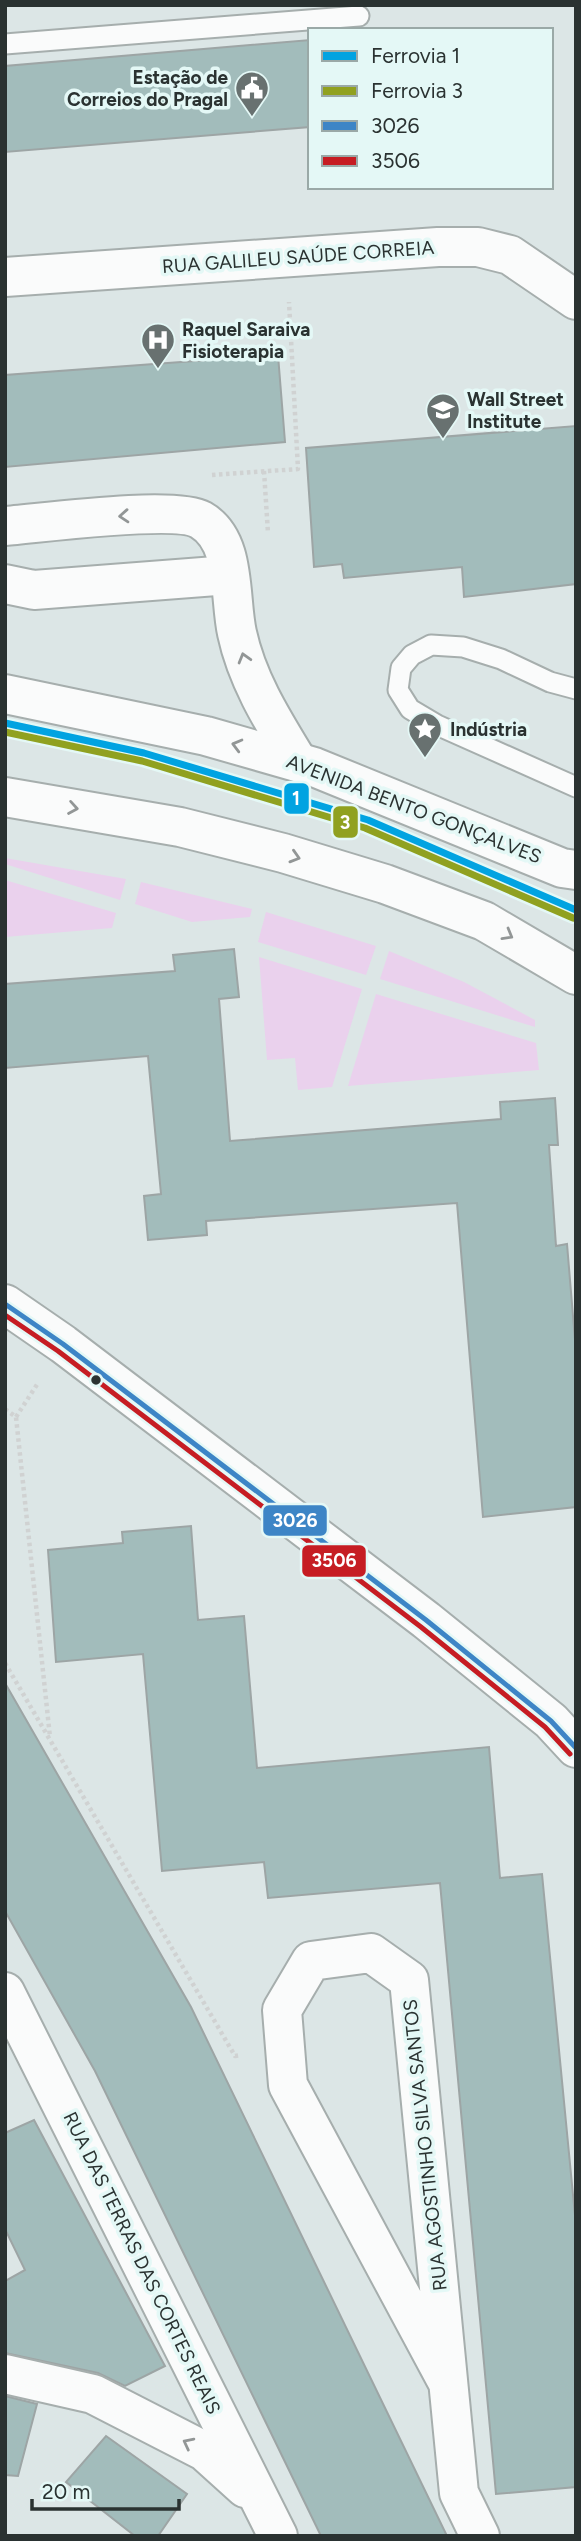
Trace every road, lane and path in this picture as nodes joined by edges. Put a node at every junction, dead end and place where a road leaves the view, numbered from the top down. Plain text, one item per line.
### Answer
1 (359, 16) dead end
2 (5, 44) edge
3 (287, 259) junction
4 (5, 277) edge
5 (576, 300) edge
6 (5, 526) edge
7 (268, 535) dead end
8 (229, 575) junction
9 (5, 584) edge
10 (576, 689) edge
11 (5, 694) edge
12 (298, 762) junction
13 (576, 787) edge
14 (5, 797) edge
15 (576, 870) edge
16 (576, 975) edge
17 (5, 1304) edge
18 (5, 1409) edge
19 (5, 1662) edge
20 (50, 1739) junction
21 (576, 1748) edge
22 (5, 1992) edge
23 (285, 2049) junction
24 (5, 2374) edge
25 (448, 2383) junction
26 (260, 2501) junction
27 (278, 2536) edge
28 (480, 2536) edge

1 - 2 lane
3 - 4 street, RUA GALILEU SAÚDE CORREIA
3 - 5 street, RUA GALILEU SAÚDE CORREIA
3 - 7 path
8 -> 6 street
8 - 9 street
12 -> 8 street
10 - 13 lane
12 -> 11 street, AVENIDA BENTO GONÇALVES
12 - 15 street, AVENIDA BENTO GONÇALVES
14 -> 16 street
17 - 21 street
18 - 20 path
19 - 20 path
20 - 23 path
22 - 26 street, RUA DAS TERRAS DAS CORTES REAIS
23 - 25 street, RUA AGOSTINHO SILVA SANTOS
23 - 25 street, RUA AGOSTINHO SILVA SANTOS
26 -> 24 street
25 - 28 street, RUA AGOSTINHO SILVA SANTOS
26 - 27 street, RUA DAS TERRAS DAS CORTES REAIS

